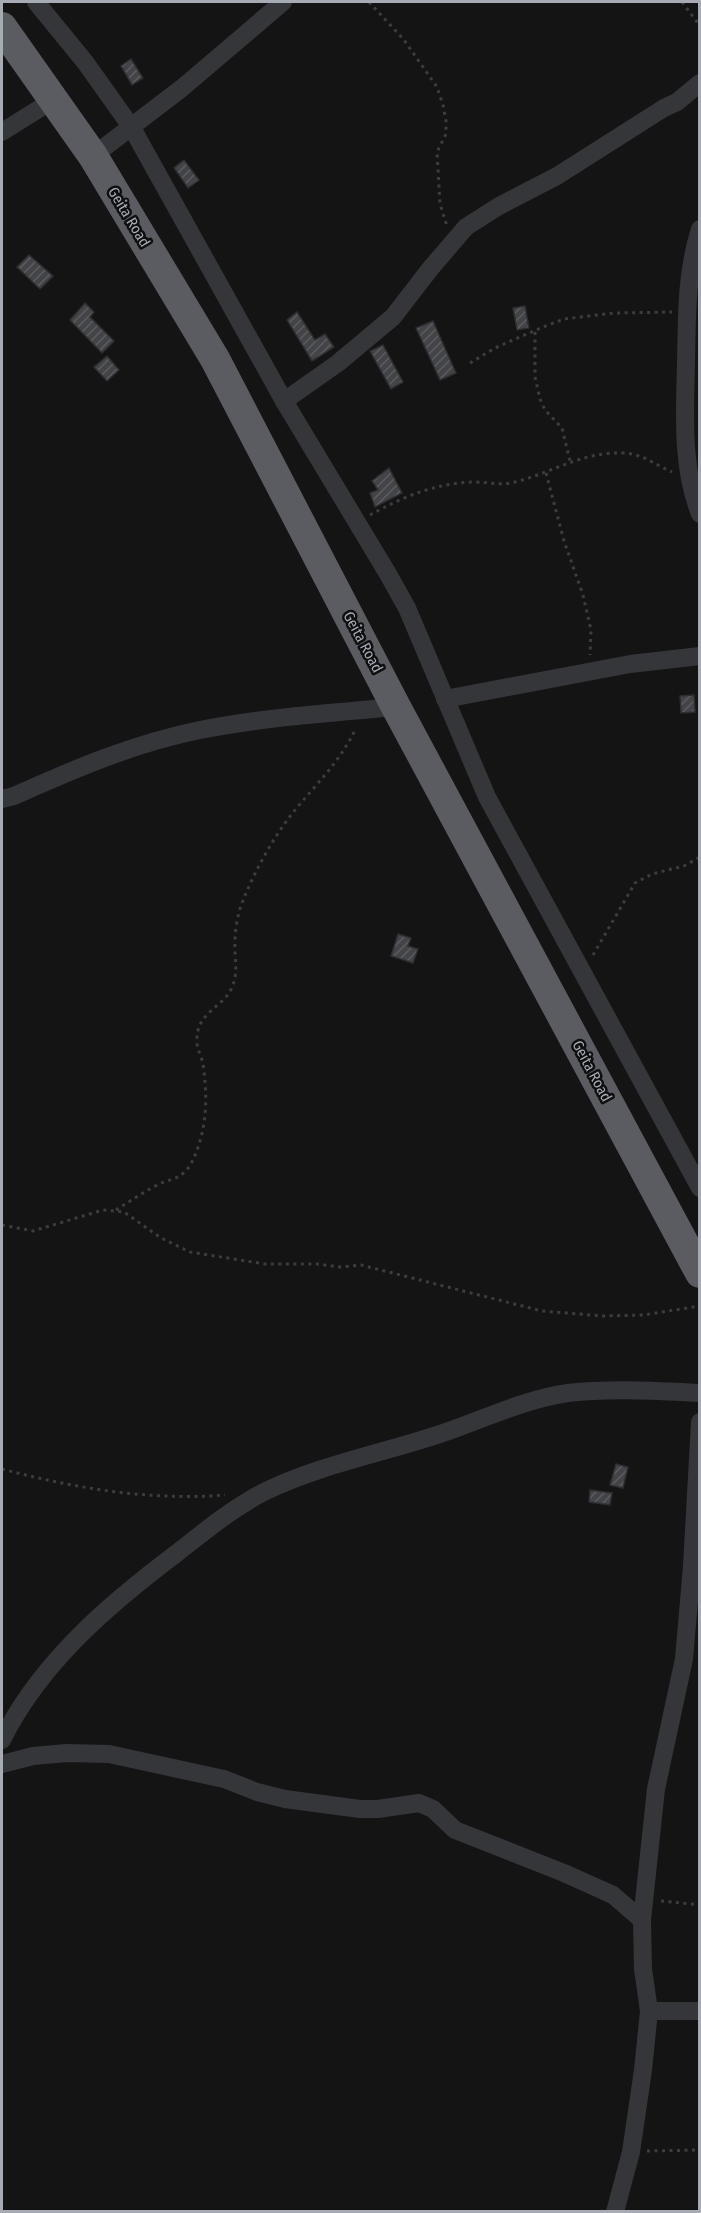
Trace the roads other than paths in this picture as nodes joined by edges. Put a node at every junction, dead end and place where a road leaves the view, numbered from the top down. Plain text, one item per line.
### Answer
1 (36, 2) edge
2 (283, 2) edge
3 (2, 27) edge
4 (699, 83) edge
5 (53, 100) junction
6 (132, 128) junction
7 (2, 132) edge
8 (93, 156) junction
9 (699, 229) edge
10 (284, 401) junction
11 (699, 514) edge
12 (699, 656) edge
13 (445, 699) junction
14 (396, 707) junction
15 (2, 799) edge
16 (699, 1188) edge
17 (699, 1273) edge
18 (699, 1393) edge
19 (699, 1422) edge
20 (2, 1740) edge
21 (2, 1764) edge
22 (642, 1920) junction
23 (649, 2011) junction
24 (699, 2011) edge
25 (615, 2211) edge

1 - 6 street
2 - 6 street
3 - 5 highway, Geita Road
4 - 10 street
5 - 7 street
5 - 8 highway, Geita Road
6 - 8 street
6 - 10 street
8 - 14 highway, Geita Road
9 - 11 street
10 - 13 street
12 - 13 street
13 - 16 street
14 - 15 street
14 - 17 highway, Geita Road
18 - 20 street
19 - 22 street
21 - 22 street
22 - 23 street
23 - 24 street
23 - 25 street

